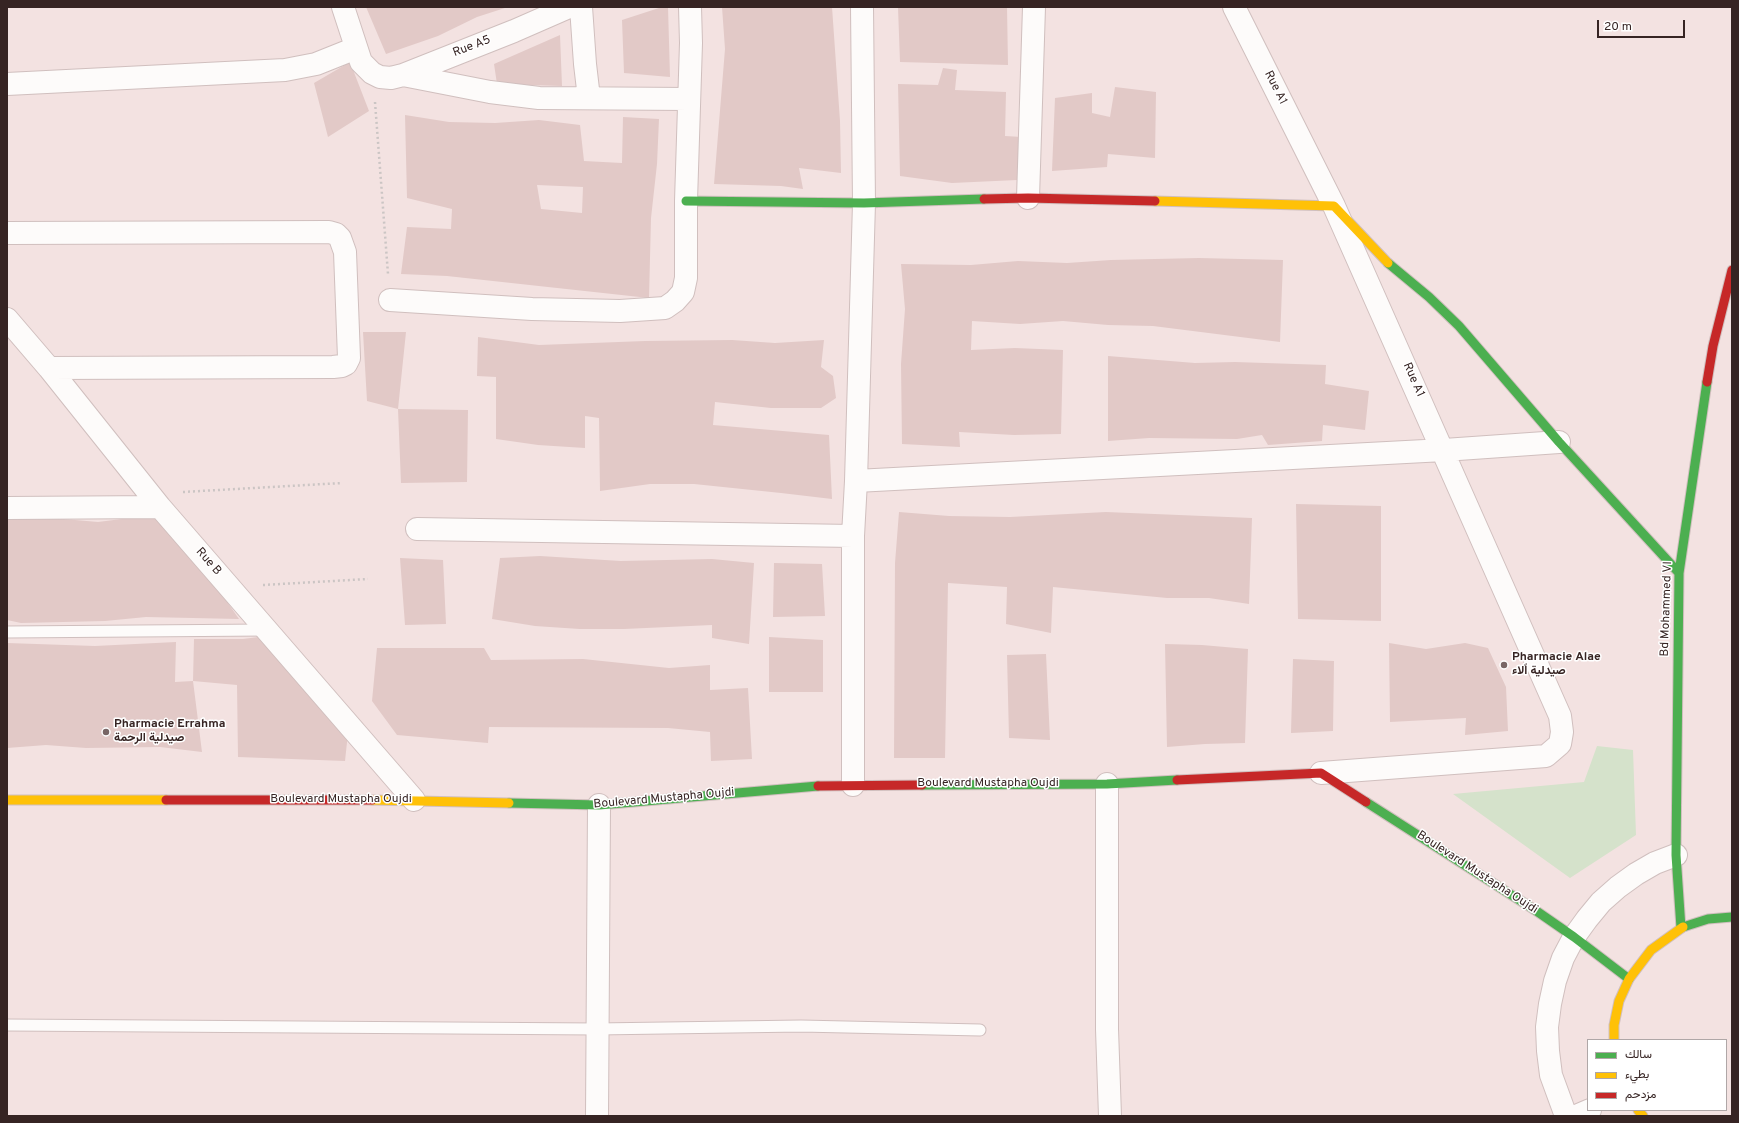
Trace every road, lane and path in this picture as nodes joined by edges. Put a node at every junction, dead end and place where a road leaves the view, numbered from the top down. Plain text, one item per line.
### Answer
1 (343, 7) edge
2 (569, 7) edge
3 (581, 7) edge
4 (690, 7) edge
5 (862, 7) edge
6 (1034, 7) edge
7 (1234, 7) edge
8 (356, 48) junction
9 (372, 73) junction
10 (404, 74) junction
11 (7, 84) edge
12 (589, 98) junction
13 (689, 99) junction
14 (1028, 198) junction
15 (686, 200) junction
16 (864, 203) junction
17 (1334, 206) junction
18 (7, 233) edge
19 (1732, 270) edge
20 (390, 300) joint
21 (7, 319) edge
22 (49, 368) junction
23 (1559, 442) junction
24 (1444, 450) junction
25 (856, 481) junction
26 (342, 484) dead end
27 (155, 501) junction
28 (7, 508) edge
29 (417, 529) dead end
30 (853, 536) junction
31 (1679, 573) junction
32 (368, 579) dead end
33 (230, 587) junction
34 (267, 630) junction
35 (7, 632) edge
36 (1546, 756) joint
37 (1321, 773) junction
38 (1107, 784) junction
39 (853, 785) junction
40 (7, 800) edge
41 (414, 800) junction
42 (599, 806) junction
43 (1676, 855) junction
44 (1732, 917) edge
45 (1681, 928) junction
46 (1574, 937) junction
47 (1629, 979) junction
48 (7, 1025) edge
49 (597, 1029) junction
50 (980, 1030) dead end
51 (1614, 1039) edge
52 (1588, 1111) edge
53 (597, 1116) edge
54 (1110, 1116) edge
55 (1566, 1116) edge
56 (1576, 1116) edge

1 - 8 street
2 - 10 street, Rue A5
3 - 12 street
4 - 13 street
5 - 16 street
6 - 14 street
7 - 17 street, Rue A1
8 - 9 street
8 - 11 street
9 - 10 street, Rue A5
9 - 20 path
10 - 12 street
12 - 13 street
13 - 15 street
14 - 16 main road
14 - 17 main road
15 - 16 main road
15 - 20 street
16 - 25 street
17 - 23 main road
17 - 24 street, Rue A1
18 - 22 street
19 - 31 main road, Bd Mohammed VI
21 - 22 street, Rue B
22 - 27 street, Rue B
23 - 24 street
23 - 31 main road
24 - 25 street
24 - 36 street, Rue A1
25 - 30 street
26 - 27 path
27 - 28 street
27 - 33 street, Rue B
29 - 30 street
30 - 39 street
31 - 43 main road, Bd Mohammed VI
32 - 33 path
33 - 34 street, Rue B
34 - 35 lane
34 - 41 street, Rue B
36 - 37 street, Boulevard Mustapha Oujdi
37 - 38 main road, Boulevard Mustapha Oujdi
37 - 46 main road, Boulevard Mustapha Oujdi
38 - 39 main road, Boulevard Mustapha Oujdi
38 - 54 street
39 - 42 main road, Boulevard Mustapha Oujdi
40 - 41 main road, Boulevard Mustapha Oujdi
41 - 42 main road, Boulevard Mustapha Oujdi
42 - 49 street
43 - 45 main road, Bd Mohammed VI
43 - 46 street
44 - 45 main road
45 - 47 main road
46 - 47 main road, Boulevard Mustapha Oujdi
46 - 55 street
47 - 51 main road
48 - 49 lane
49 - 50 lane
49 - 53 street
52 - 56 street

